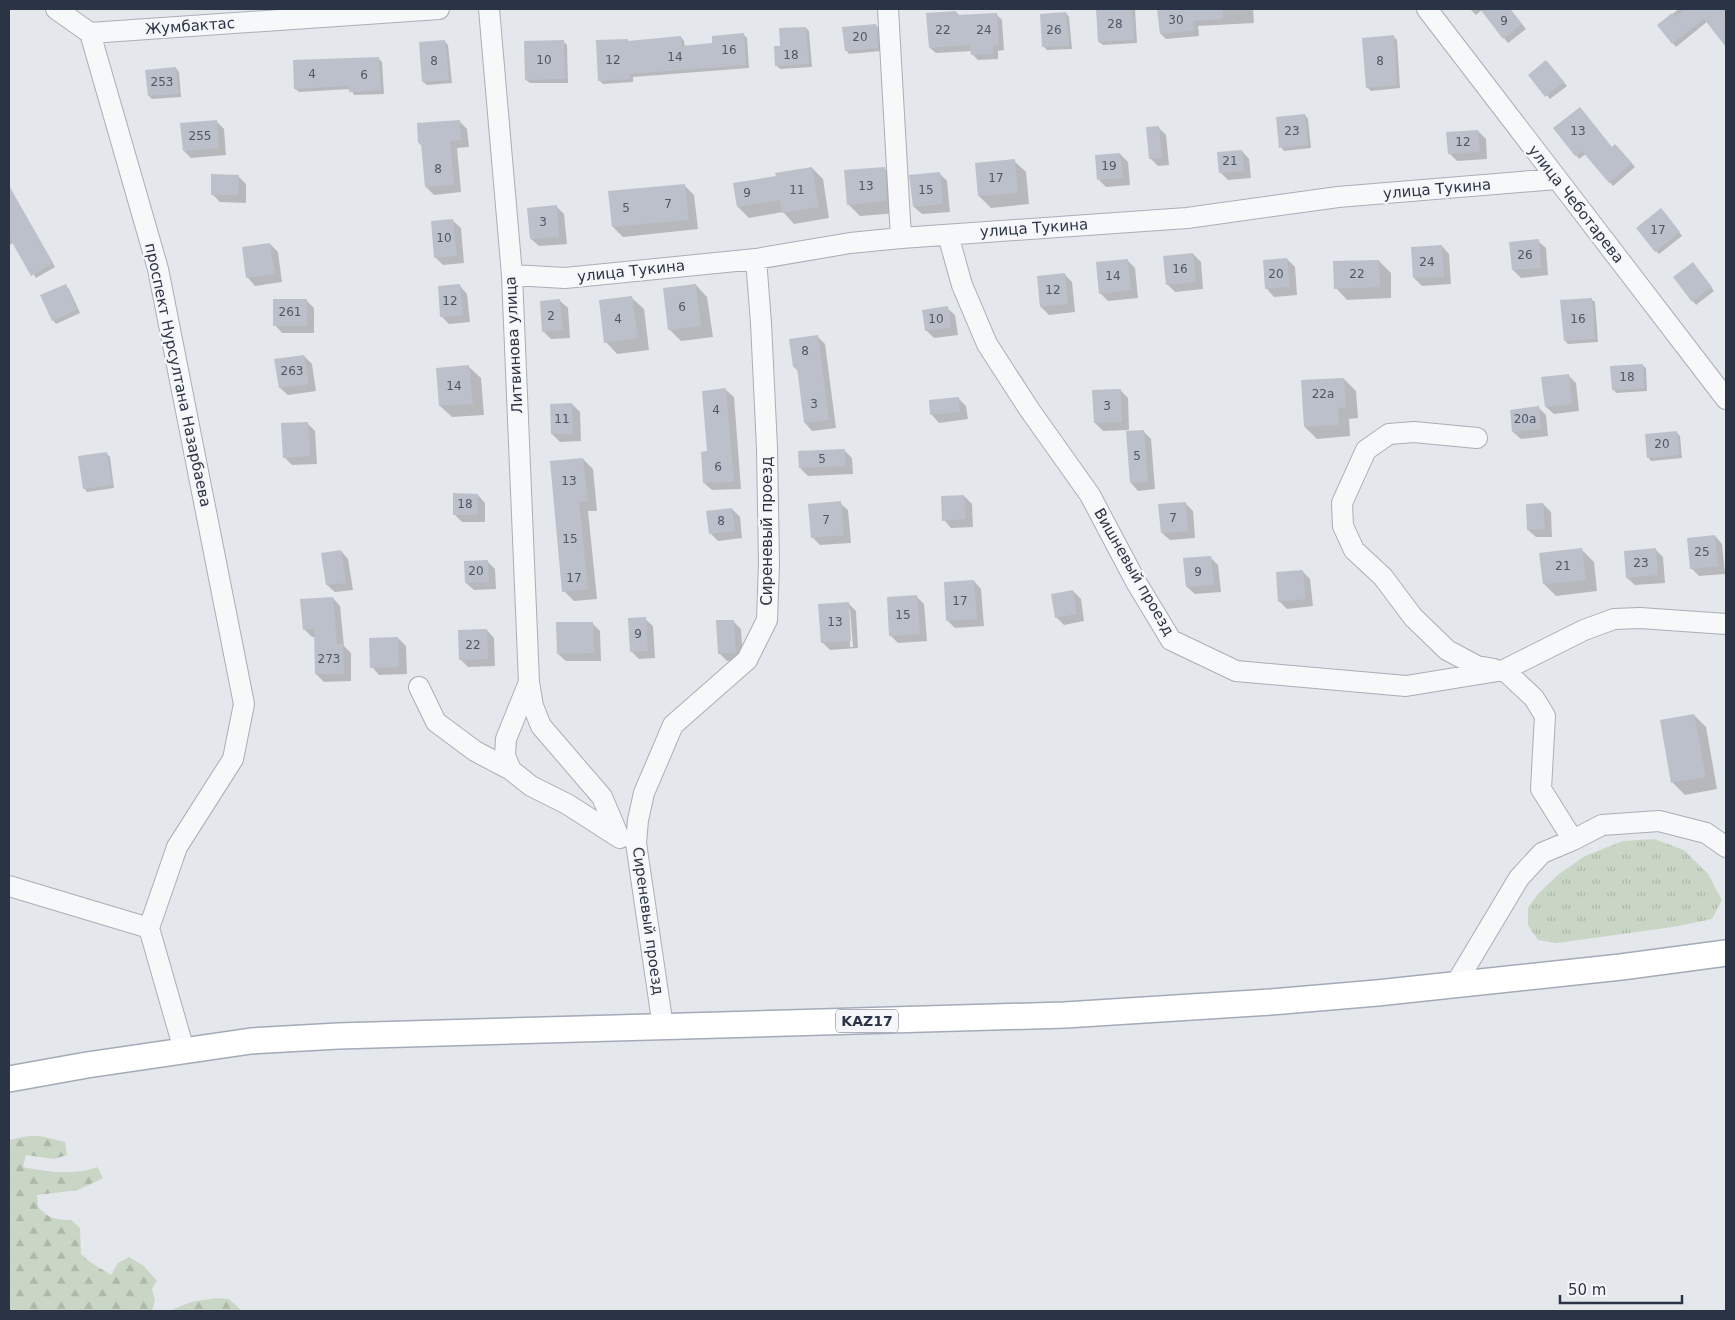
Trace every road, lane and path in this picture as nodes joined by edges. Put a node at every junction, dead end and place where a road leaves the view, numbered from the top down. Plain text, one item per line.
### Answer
1 (56, 9) edge
2 (439, 9) edge
3 (489, 9) edge
4 (888, 9) edge
5 (1427, 9) edge
6 (90, 34) junction
7 (1556, 179) junction
8 (948, 235) junction
9 (901, 238) junction
10 (756, 259) junction
11 (512, 275) junction
12 (1726, 399) edge
13 (1477, 438) dead end
14 (1726, 624) edge
15 (1504, 670) junction
16 (529, 682) junction
17 (419, 687) dead end
18 (511, 770) junction
19 (619, 837) junction
20 (1573, 840) junction
21 (1726, 847) edge
22 (641, 872) junction
23 (9, 886) edge
24 (149, 928) junction
25 (1726, 953) edge
26 (1455, 985) junction
27 (663, 1027) junction
28 (184, 1050) junction
29 (9, 1079) edge

1 - 6 street
2 - 6 street, Жумбактас
3 - 11 street, Литвинова улица
4 - 9 street
5 - 7 street, улица Чеботарева
6 - 24 street, проспект Нурсултана Назарбаева
7 - 8 street, улица Тукина
7 - 12 street, улица Чеботарева
8 - 9 street, улица Тукина
8 - 15 street, Вишневый проезд
9 - 10 street, улица Тукина
10 - 11 street, улица Тукина
10 - 22 street, Сиреневый проезд
11 - 16 street, Литвинова улица
13 - 15 street
14 - 15 street, Вишневый проезд
15 - 20 street
16 - 18 street
16 - 19 street, Литвинова улица
17 - 18 street
18 - 19 street
19 - 22 street, Литвинова улица
20 - 21 street
20 - 26 street
22 - 27 street, Сиреневый проезд
23 - 24 street
24 - 28 street
25 - 26 main road, KAZ17
26 - 27 main road, KAZ17
27 - 28 main road, KAZ17
28 - 29 main road, KAZ17

